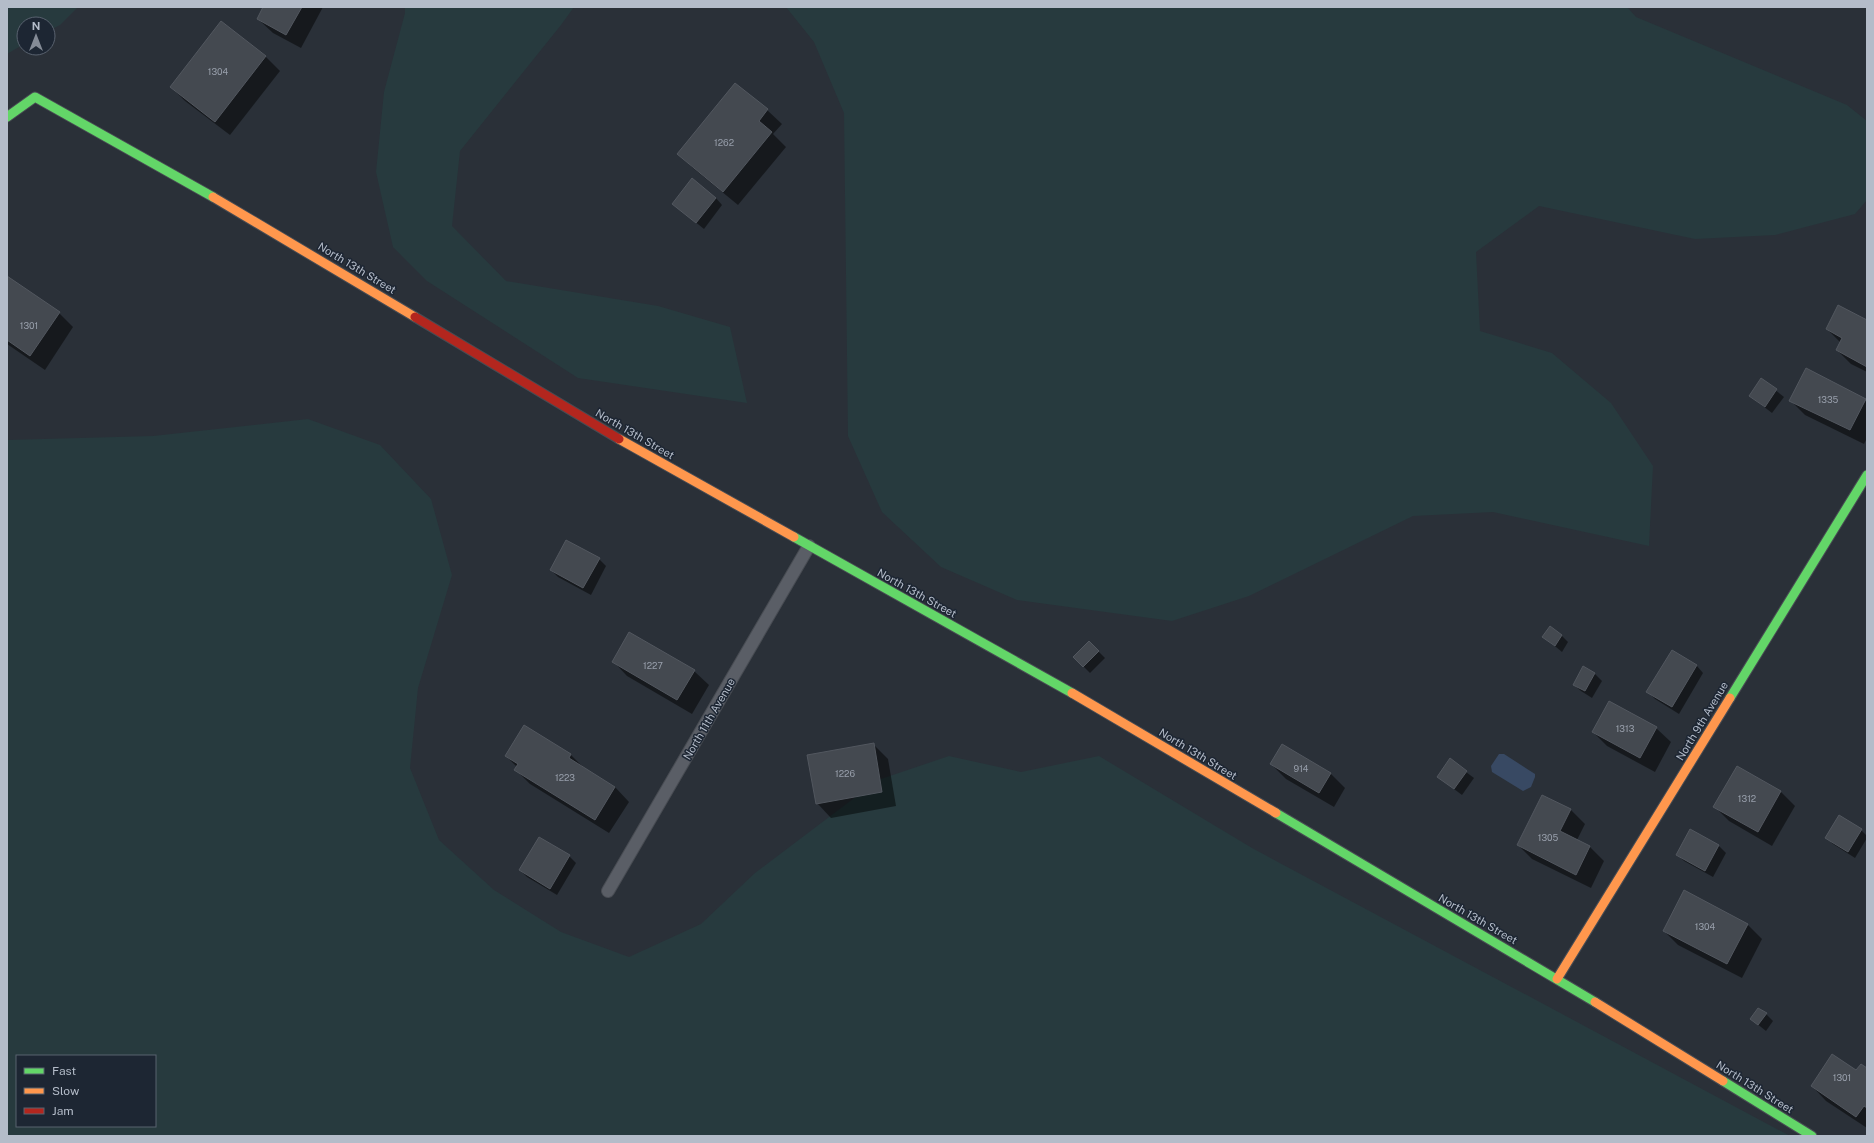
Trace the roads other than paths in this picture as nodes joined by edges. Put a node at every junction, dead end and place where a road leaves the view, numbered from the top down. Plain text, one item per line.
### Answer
1 (7, 117) edge
2 (1867, 475) edge
3 (808, 546) junction
4 (608, 891) dead end
5 (1557, 979) junction
6 (1812, 1136) edge

1 - 3 street, North 13th Street
2 - 5 street, North 9th Avenue
3 - 4 lane, North 11th Avenue
3 - 5 street, North 13th Street
5 - 6 street, North 13th Street

